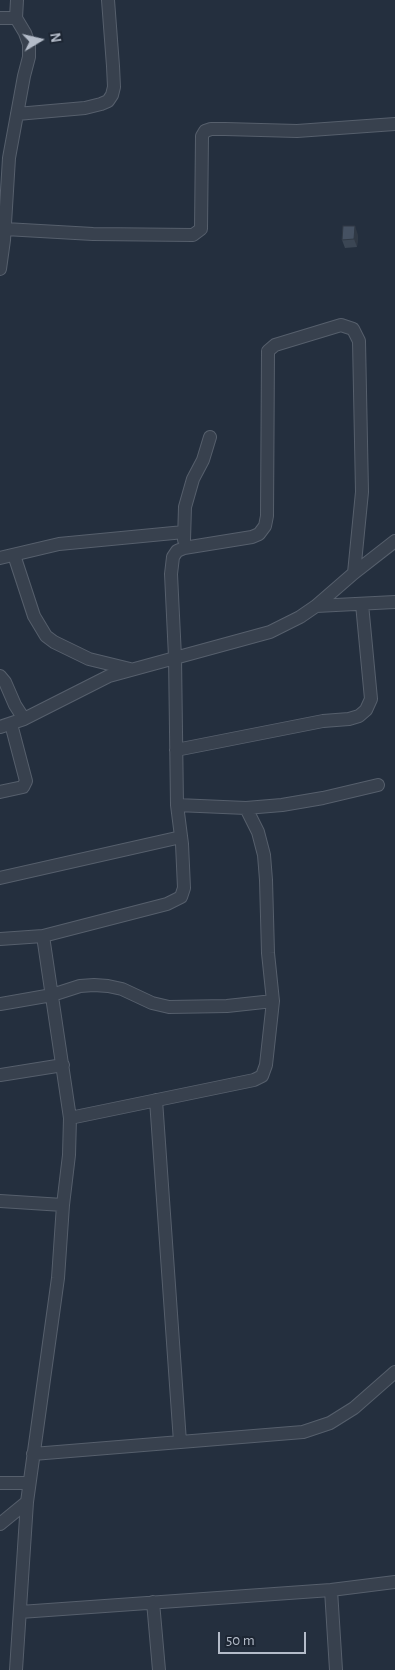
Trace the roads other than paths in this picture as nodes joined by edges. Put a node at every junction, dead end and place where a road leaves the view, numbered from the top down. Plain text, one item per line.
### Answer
1 (17, 0) edge
2 (108, 0) edge
3 (0, 18) edge
4 (16, 18) junction
5 (17, 114) junction
6 (395, 124) edge
7 (5, 229) junction
8 (2, 248) edge
9 (0, 269) edge
10 (210, 437) dead end
11 (184, 532) junction
12 (395, 541) edge
13 (184, 548) junction
14 (14, 555) junction
15 (0, 558) edge
16 (354, 573) junction
17 (395, 602) edge
18 (362, 604) junction
19 (316, 606) junction
20 (175, 658) junction
21 (130, 669) junction
22 (0, 676) edge
23 (24, 719) junction
24 (5, 725) edge
25 (176, 750) junction
26 (378, 785) dead end
27 (0, 792) edge
28 (177, 805) junction
29 (246, 808) junction
30 (181, 837) junction
31 (0, 878) edge
32 (43, 936) junction
33 (0, 939) edge
34 (52, 995) junction
35 (273, 1001) junction
36 (0, 1004) edge
37 (63, 1065) junction
38 (0, 1075) edge
39 (156, 1100) junction
40 (70, 1118) junction
41 (0, 1201) edge
42 (62, 1205) junction
43 (395, 1372) edge
44 (180, 1442) junction
45 (33, 1454) junction
46 (0, 1483) edge
47 (30, 1483) junction
48 (27, 1502) junction
49 (0, 1524) edge
50 (395, 1582) edge
51 (330, 1590) junction
52 (153, 1602) junction
53 (20, 1612) junction
54 (16, 1670) edge
55 (159, 1670) edge
56 (336, 1670) edge

1 - 4 street
2 - 5 street
3 - 4 street
4 - 5 street
5 - 7 street
6 - 7 street
7 - 8 street
8 - 9 street
10 - 11 street
11 - 13 street
11 - 14 street
12 - 16 street
13 - 16 street
13 - 20 street
14 - 15 street
14 - 21 street
16 - 19 street
17 - 18 street
18 - 19 street
18 - 25 street
19 - 20 street
20 - 21 street
20 - 25 street
21 - 23 street
22 - 23 street
23 - 24 street
24 - 27 street
25 - 28 street
26 - 29 street
28 - 29 street
28 - 30 street
29 - 35 street
30 - 31 street
30 - 32 street
32 - 33 street
32 - 34 street
34 - 35 street
34 - 36 street
34 - 37 street
35 - 39 street
37 - 38 street
37 - 40 street
39 - 40 street
39 - 44 street
40 - 42 street
41 - 42 street
42 - 45 street
43 - 44 street
44 - 45 street
45 - 47 street
46 - 47 street
47 - 48 street
48 - 49 street
48 - 53 street
50 - 51 street
51 - 52 street
51 - 56 street
52 - 53 street
52 - 55 street
53 - 54 street

